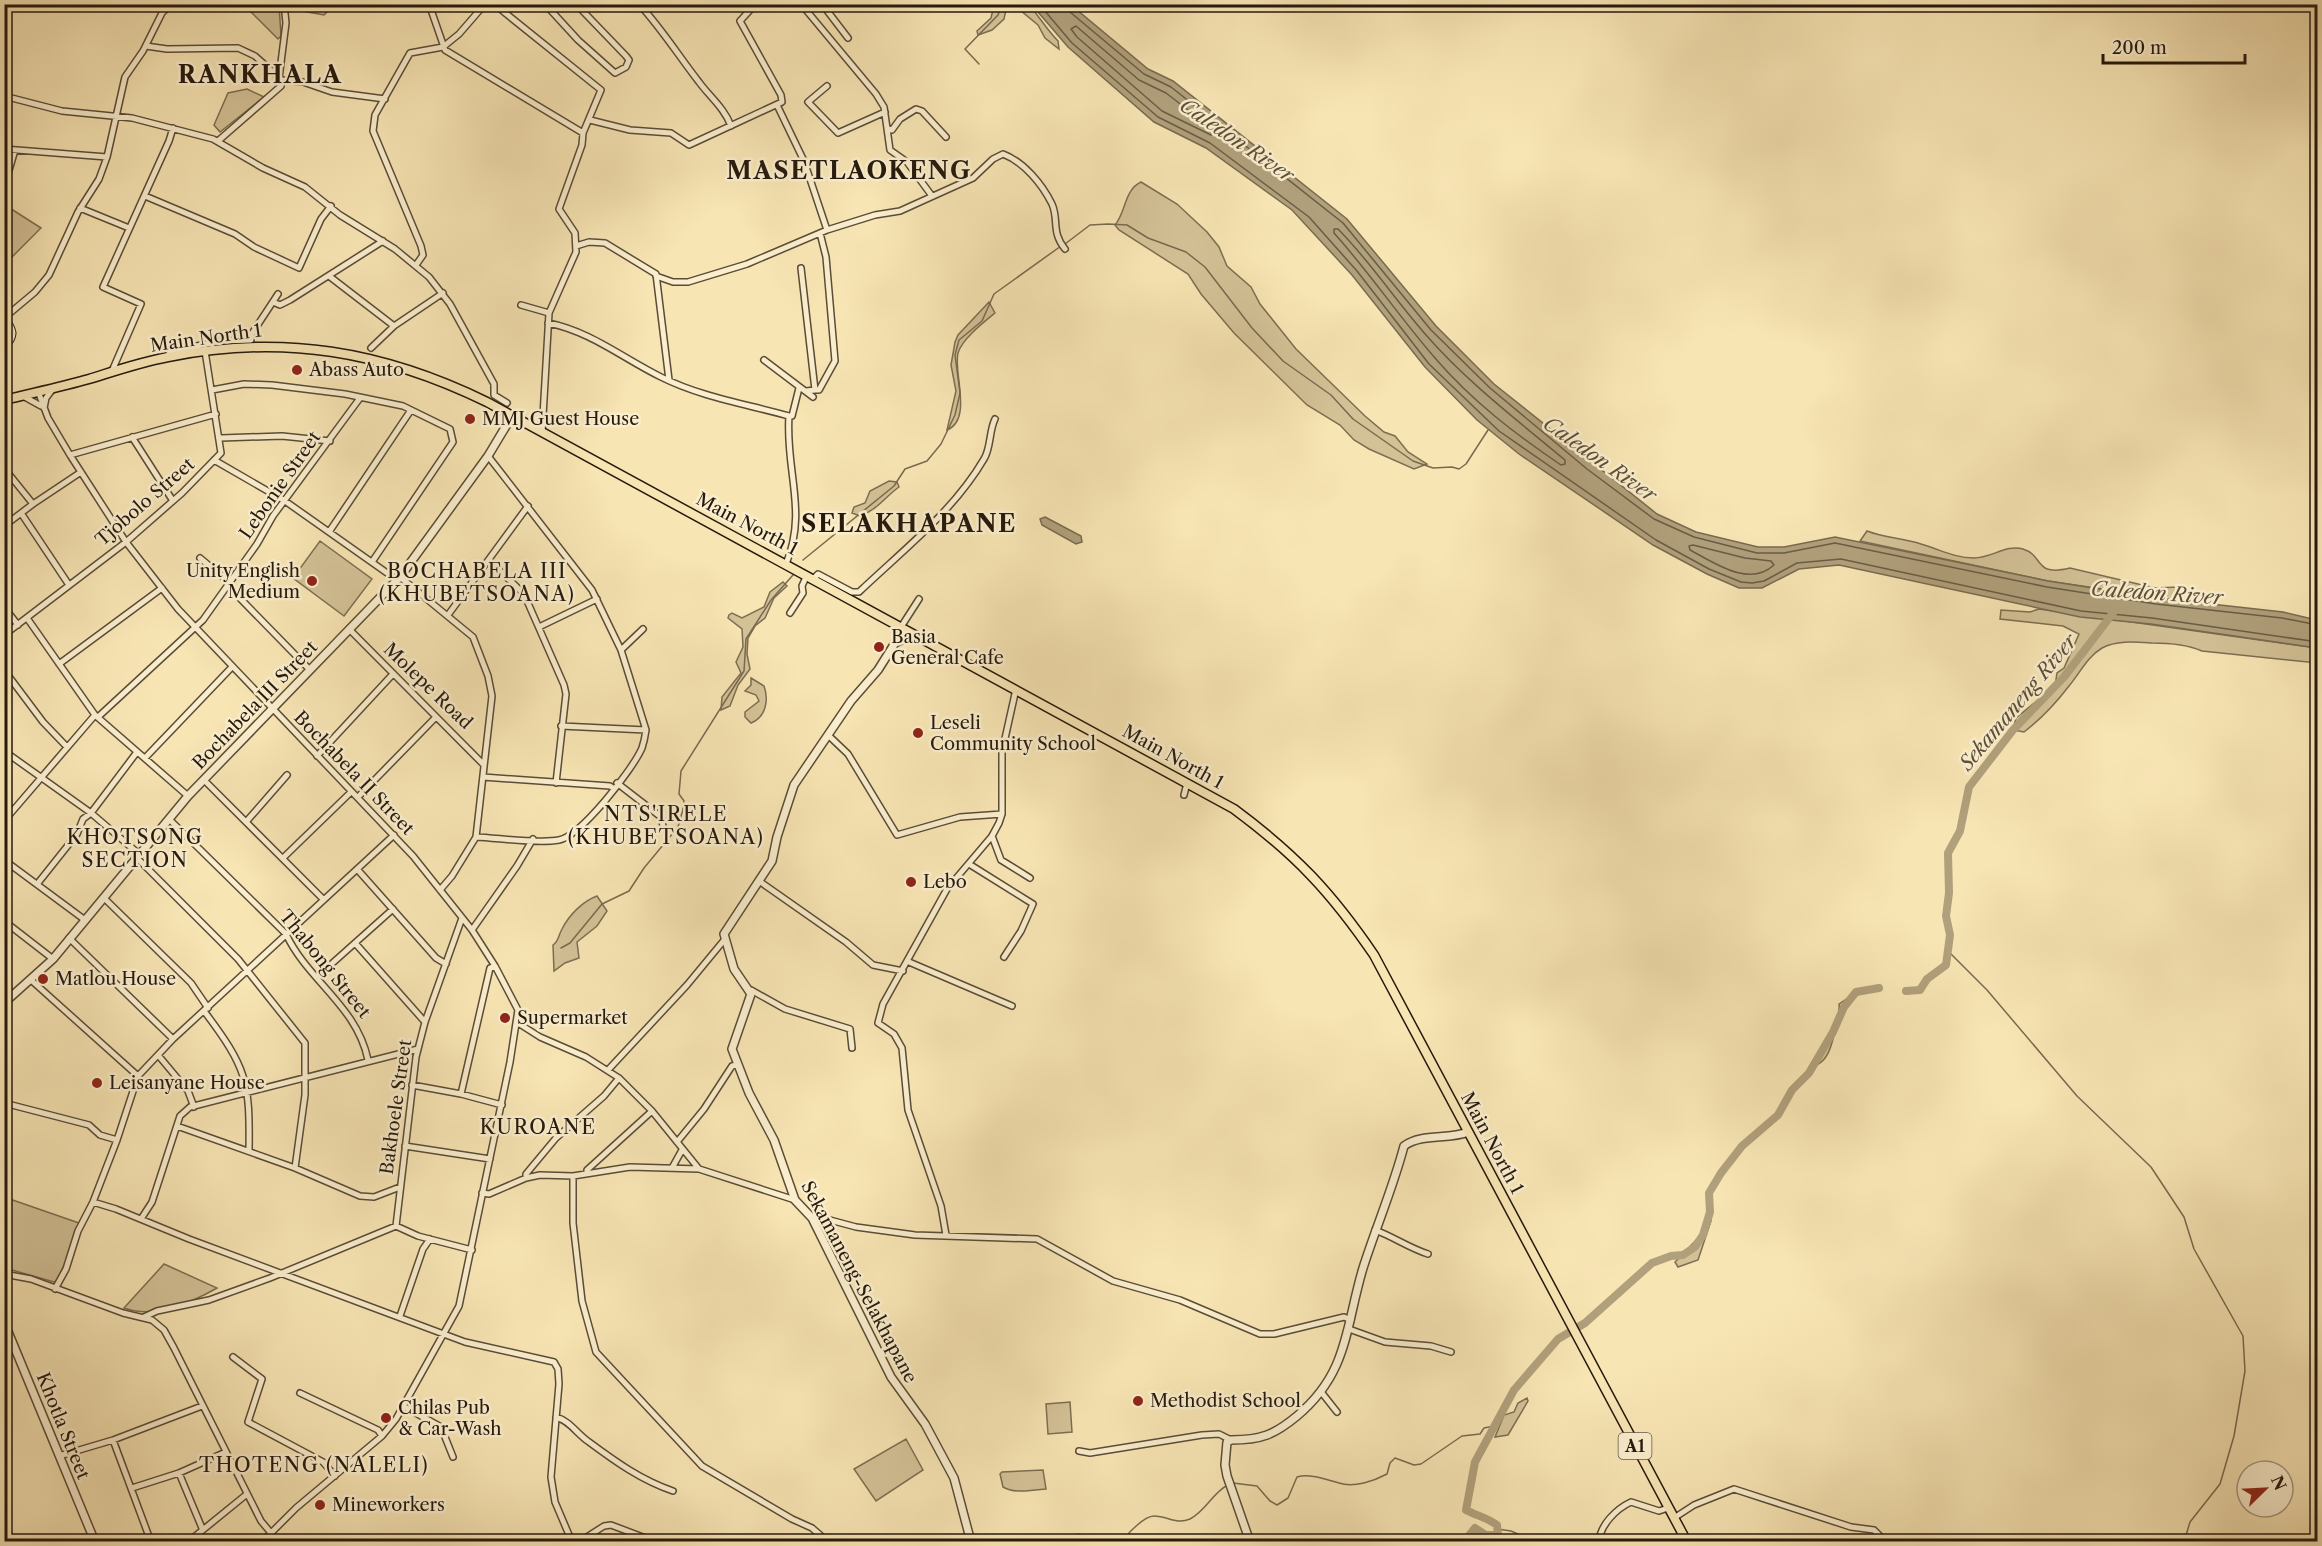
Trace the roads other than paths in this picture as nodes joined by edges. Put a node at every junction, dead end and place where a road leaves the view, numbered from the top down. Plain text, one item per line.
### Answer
1 (171, 4) edge
2 (284, 4) edge
3 (429, 4) edge
4 (485, 4) edge
5 (494, 4) edge
6 (545, 4) edge
7 (576, 4) edge
8 (639, 4) edge
9 (801, 4) edge
10 (822, 4) edge
11 (751, 9) dead end
12 (848, 38) dead end
13 (146, 46) junction
14 (443, 47) junction
15 (281, 79) junction
16 (827, 86) dead end
17 (4, 96) edge
18 (385, 99) junction
19 (777, 105) junction
20 (885, 112) junction
21 (115, 116) junction
22 (590, 120) junction
23 (731, 126) junction
24 (172, 128) junction
25 (888, 129) junction
26 (583, 133) junction
27 (946, 137) dead end
28 (218, 141) junction
29 (4, 149) edge
30 (15, 150) junction
31 (107, 157) junction
32 (4, 187) edge
33 (145, 196) junction
34 (932, 196) junction
35 (331, 206) junction
36 (80, 208) junction
37 (129, 228) junction
38 (827, 230) junction
39 (820, 233) junction
40 (383, 241) junction
41 (576, 246) junction
42 (1063, 246) dead end
43 (416, 265) junction
44 (801, 268) dead end
45 (329, 276) junction
46 (656, 276) junction
47 (443, 293) junction
48 (278, 294) dead end
49 (273, 302) junction
50 (521, 305) dead end
51 (549, 313) junction
52 (4, 318) edge
53 (548, 323) junction
54 (394, 326) junction
55 (4, 347) edge
56 (371, 348) dead end
57 (205, 351) junction
58 (167, 357) junction
59 (764, 360) dead end
60 (112, 371) junction
61 (669, 380) junction
62 (56, 386) junction
63 (798, 388) junction
64 (212, 390) junction
65 (814, 390) junction
66 (38, 391) junction
67 (806, 391) junction
68 (20, 396) junction
69 (499, 397) junction
70 (813, 397) dead end
71 (360, 398) junction
72 (4, 400) edge
73 (507, 403) dead end
74 (494, 406) junction
75 (44, 410) junction
76 (411, 410) junction
77 (216, 414) junction
78 (512, 416) junction
79 (789, 416) junction
80 (994, 419) dead end
81 (542, 433) junction
82 (132, 437) junction
83 (220, 438) junction
84 (330, 441) junction
85 (70, 455) junction
86 (488, 456) junction
87 (214, 460) junction
88 (4, 468) edge
89 (81, 472) junction
90 (173, 501) junction
91 (285, 501) junction
92 (33, 504) junction
93 (528, 506) junction
94 (21, 513) junction
95 (4, 526) edge
96 (329, 532) junction
97 (126, 542) junction
98 (200, 558) dead end
99 (489, 560) junction
100 (372, 562) junction
101 (786, 564) junction
102 (810, 577) junction
103 (399, 579) junction
104 (229, 584) junction
105 (69, 585) junction
106 (162, 588) junction
107 (597, 599) junction
108 (919, 599) dead end
109 (4, 607) edge
110 (790, 613) dead end
111 (448, 615) junction
112 (27, 618) junction
113 (18, 625) junction
114 (193, 627) junction
115 (539, 627) junction
116 (643, 629) dead end
117 (904, 629) junction
118 (350, 630) junction
119 (4, 635) edge
120 (621, 650) junction
121 (59, 664) junction
122 (231, 668) junction
123 (4, 670) edge
124 (310, 670) junction
125 (393, 674) junction
126 (1016, 689) junction
127 (271, 709) junction
128 (97, 716) junction
129 (436, 717) junction
130 (561, 726) junction
131 (646, 730) junction
132 (828, 735) junction
133 (67, 747) junction
134 (4, 751) edge
135 (138, 752) junction
136 (317, 756) junction
137 (145, 758) junction
138 (484, 765) junction
139 (287, 775) dead end
140 (41, 777) junction
141 (483, 777) junction
142 (204, 780) junction
143 (556, 783) junction
144 (1187, 783) junction
145 (615, 786) junction
146 (351, 792) junction
147 (1184, 795) dead end
148 (188, 796) junction
149 (358, 797) junction
150 (91, 813) junction
151 (1002, 814) junction
152 (169, 819) junction
153 (4, 822) edge
154 (246, 822) junction
155 (663, 826) dead end
156 (394, 835) junction
157 (992, 836) junction
158 (476, 837) junction
159 (533, 839) junction
160 (138, 856) junction
161 (283, 858) junction
162 (4, 860) edge
163 (969, 864) junction
164 (357, 869) junction
165 (1030, 878) dead end
166 (759, 881) junction
167 (38, 883) junction
168 (440, 890) junction
169 (104, 898) junction
170 (323, 899) junction
171 (393, 909) junction
172 (462, 918) junction
173 (85, 920) junction
174 (6, 924) edge
175 (472, 930) junction
176 (286, 934) junction
177 (69, 938) junction
178 (725, 939) junction
179 (355, 943) junction
180 (1004, 957) dead end
181 (53, 959) junction
182 (909, 962) junction
183 (446, 964) junction
184 (495, 966) junction
185 (903, 971) junction
186 (247, 972) junction
187 (318, 976) junction
188 (31, 980) junction
189 (751, 990) junction
190 (4, 1003) edge
191 (1012, 1006) dead end
192 (206, 1010) junction
193 (425, 1022) junction
194 (518, 1023) junction
195 (173, 1039) junction
196 (852, 1048) dead end
197 (418, 1049) junction
198 (158, 1055) junction
199 (368, 1060) junction
200 (737, 1065) junction
201 (608, 1070) junction
202 (138, 1076) junction
203 (305, 1078) junction
204 (619, 1078) junction
205 (412, 1085) junction
206 (248, 1092) junction
207 (461, 1094) junction
208 (4, 1103) edge
209 (502, 1105) junction
210 (194, 1107) junction
211 (652, 1111) junction
212 (177, 1126) junction
213 (1468, 1132) junction
214 (117, 1140) junction
215 (677, 1142) junction
216 (405, 1146) junction
217 (682, 1150) junction
218 (249, 1151) junction
219 (490, 1159) junction
220 (295, 1168) junction
221 (672, 1168) junction
222 (699, 1169) junction
223 (587, 1172) junction
224 (573, 1176) junction
225 (526, 1178) junction
226 (400, 1187) junction
227 (389, 1193) junction
228 (482, 1193) junction
229 (795, 1200) junction
230 (93, 1202) junction
231 (397, 1207) junction
232 (812, 1218) junction
233 (141, 1219) junction
234 (396, 1226) junction
235 (1375, 1230) junction
236 (946, 1235) junction
237 (430, 1239) junction
238 (472, 1250) junction
239 (1428, 1254) dead end
240 (4, 1274) edge
241 (282, 1274) junction
242 (56, 1289) junction
243 (400, 1316) junction
244 (144, 1317) junction
245 (1351, 1320) junction
246 (4, 1322) edge
247 (1349, 1329) junction
248 (445, 1334) junction
249 (8, 1342) edge
250 (1451, 1352) dead end
251 (233, 1357) dead end
252 (300, 1393) dead end
253 (1322, 1393) junction
254 (202, 1406) junction
255 (403, 1406) junction
256 (1337, 1412) dead end
257 (556, 1417) junction
258 (382, 1436) junction
259 (112, 1440) junction
260 (1231, 1440) junction
261 (1079, 1451) dead end
262 (225, 1452) junction
263 (59, 1456) junction
264 (453, 1457) dead end
265 (179, 1473) junction
266 (335, 1476) junction
267 (132, 1488) junction
268 (673, 1491) dead end
269 (247, 1494) junction
270 (1668, 1508) junction
271 (1674, 1518) junction
272 (202, 1528) junction
273 (4, 1530) edge
274 (271, 1533) junction
275 (8, 1542) edge
276 (95, 1542) edge
277 (151, 1542) edge
278 (188, 1542) edge
279 (262, 1542) edge
280 (572, 1542) edge
281 (579, 1542) edge
282 (656, 1542) edge
283 (828, 1542) edge
284 (971, 1542) edge
285 (1250, 1542) edge
286 (1599, 1542) edge
287 (1687, 1542) edge
288 (1886, 1542) edge

1 - 13 street
2 - 15 street
3 - 14 street
4 - 14 street
5 - 22 street
6 - 7 street
8 - 23 street
9 - 20 street
10 - 12 street
11 - 19 street
13 - 15 street
13 - 21 street
14 - 18 street
14 - 26 street
15 - 18 street
15 - 28 street
16 - 20 street
17 - 21 street
18 - 43 street
19 - 23 street
19 - 38 street
20 - 25 street
21 - 24 street
21 - 31 street
22 - 23 street
22 - 26 street
24 - 28 street
24 - 33 street
25 - 27 street
25 - 34 street
26 - 41 street
28 - 35 street
29 - 30 street
30 - 31 street
30 - 32 street
31 - 36 street
33 - 35 street
33 - 37 street
34 - 38 street
34 - 42 street
35 - 40 street
36 - 37 street
36 - 52 street
37 - 60 street
38 - 39 street
39 - 46 street
39 - 65 street
40 - 43 street
40 - 45 street
41 - 46 street
41 - 51 street
43 - 47 street
44 - 65 street
45 - 49 street
45 - 54 street
46 - 61 street
47 - 54 street
47 - 69 street
48 - 49 street
49 - 58 street
50 - 51 street
51 - 53 street
52 - 55 main road
53 - 61 street
53 - 81 street
54 - 56 street
57 - 58 main road, Main North 1 / A1
57 - 64 street, Tjobolo Street
57 - 74 main road, Main North 1 / A1
58 - 60 main road, Main North 1 / A1
59 - 63 street
60 - 62 main road, Main North 1 / A1
61 - 79 street
62 - 66 main road, Main North 1 / A1
62 - 75 street
63 - 67 street
63 - 79 street
64 - 71 street
64 - 77 street, Tjobolo Street
65 - 67 street
66 - 68 main road, Main North 1 / A1
66 - 75 street, Bochabela II Street
67 - 70 street
68 - 72 main road, Main North 1 / A1
68 - 75 street, Bochabela II Street
69 - 73 street
69 - 74 street
71 - 76 street
71 - 84 street, Lebonie Street
74 - 78 main road, Main North 1 / A1
75 - 85 street, Bochabela II Street
76 - 96 street
76 - 100 street
77 - 82 street
77 - 83 street, Tjobolo Street
78 - 81 main road, Main North 1 / A1
78 - 86 street, Bochabela III Street
79 - 101 street
80 - 102 street
81 - 101 main road, Main North 1 / A1
82 - 85 street
82 - 90 street
83 - 84 street
83 - 87 street, Tjobolo Street
84 - 91 street, Lebonie Street
85 - 89 street, Bochabela II Street
86 - 93 street
86 - 103 street, Bochabela III Street
87 - 90 street, Tjobolo Street
87 - 91 street
88 - 92 street
89 - 92 street
89 - 97 street, Bochabela II Street
90 - 97 street, Tjobolo Street
91 - 96 street
91 - 104 street, Lebonie Street
92 - 94 street
93 - 99 street
93 - 107 street
94 - 95 street
94 - 105 street
96 - 100 street
97 - 105 street, Tjobolo Street
97 - 106 street, Bochabela II Street
98 - 104 street
99 - 111 street
99 - 115 street
100 - 103 street
101 - 102 main road, Main North 1 / A1
102 - 110 street
102 - 117 main road, Main North 1 / A1
103 - 111 street
103 - 118 street, Bochabela III Street
104 - 114 street, Lebonie Street
104 - 124 street
105 - 112 street, Tjobolo Street
106 - 114 street, Bochabela II Street
106 - 121 street
107 - 115 street
107 - 120 street
108 - 117 street
109 - 113 street
111 - 138 street
112 - 113 street, Tjobolo Street
112 - 121 street
113 - 119 street, Tjobolo Street
114 - 122 street, Bochabela II Street
114 - 128 street, Lebonie Street
115 - 130 street
116 - 120 street
117 - 126 main road, Main North 1 / A1
117 - 132 street
118 - 124 street, Bochabela III Street
118 - 125 street, Molepe Road
120 - 131 street
121 - 128 street
122 - 127 street, Bochabela II Street
122 - 137 street
123 - 133 street
124 - 127 street, Bochabela III Street
125 - 129 street, Molepe Road
125 - 136 street
126 - 144 main road, Main North 1 / A1
126 - 151 street
127 - 136 street, Bochabela II Street
127 - 142 street, Bochabela III Street
128 - 133 street, Lebonie Street
128 - 135 street
129 - 138 street, Molepe Road
129 - 149 street
130 - 131 street
130 - 143 street
131 - 145 street
132 - 151 street
132 - 166 street
133 - 140 street, Lebonie Street
134 - 140 street
135 - 137 street
135 - 150 street
136 - 146 street, Bochabela II Street
137 - 148 street
138 - 141 street
139 - 154 street
140 - 150 street
140 - 153 street, Lebonie Street
141 - 143 street
141 - 158 street
142 - 148 street, Bochabela III Street
142 - 154 street
143 - 145 street
144 - 147 street
144 - 213 main road, Main North 1 / A1
145 - 155 street
145 - 159 street
146 - 149 street, Bochabela II Street
146 - 161 street
148 - 152 street, Bochabela III Street
149 - 156 street, Bochabela II Street
150 - 160 street
150 - 167 street
151 - 157 street
152 - 160 street, Bochabela III Street
152 - 176 street, Thabong Street
154 - 161 street
156 - 164 street
156 - 168 street, Bochabela II Street
157 - 163 street
157 - 165 street
158 - 159 street
158 - 168 street
159 - 175 street
160 - 169 street, Bochabela III Street
160 - 186 street
161 - 170 street
162 - 167 street
163 - 180 street
163 - 182 street
164 - 170 street
164 - 171 street
166 - 178 street
166 - 185 street
167 - 173 street
168 - 172 street, Bochabela II Street
169 - 173 street, Bochabela III Street
169 - 192 street
170 - 176 street
171 - 179 street
171 - 183 street
172 - 175 street, Bochabela II Street
172 - 183 street, Bakhoele Street
173 - 177 street, Bochabela III Street
174 - 181 street
175 - 184 street, Bochabela II Street
176 - 186 street
176 - 187 street, Thabong Street
177 - 181 street, Bochabela III Street
177 - 195 street
178 - 189 street
178 - 201 street
179 - 187 street
179 - 193 street
181 - 188 street, Bochabela III Street
182 - 185 street
182 - 191 street
183 - 193 street, Bakhoele Street
184 - 194 street, Bochabela II Street
184 - 207 street
185 - 236 street
186 - 192 street
186 - 203 street
187 - 199 street, Thabong Street
188 - 190 street, Bochabela III Street
188 - 202 street
189 - 196 street
189 - 200 street, Sekamaneng-Selakhapane
192 - 195 street
192 - 206 street
193 - 197 street, Bakhoele Street
194 - 201 street
194 - 209 street
195 - 198 street
197 - 199 street
197 - 205 street, Bakhoele Street
198 - 202 street
198 - 210 street
199 - 203 street
200 - 215 street
200 - 229 street, Sekamaneng-Selakhapane
201 - 204 street
202 - 214 street
203 - 206 street
203 - 220 street
204 - 211 street
204 - 225 street
205 - 207 street
205 - 216 street, Bakhoele Street
206 - 210 street
206 - 218 street
207 - 209 street
208 - 214 street
209 - 219 street
210 - 212 street
211 - 215 street
211 - 223 street
212 - 218 street
212 - 233 street
213 - 235 street
213 - 270 main road, Main North 1 / A1
214 - 230 street
215 - 217 street
216 - 219 street
216 - 226 street, Bakhoele Street
217 - 221 street
217 - 222 street
218 - 220 street
219 - 228 street
220 - 227 street
221 - 222 street
221 - 223 street
222 - 229 street
223 - 224 street
224 - 225 street
224 - 283 street
225 - 228 street
226 - 227 street
226 - 231 street, Bakhoele Street
227 - 231 street
228 - 238 street
229 - 232 street, Sekamaneng-Selakhapane
230 - 233 street
230 - 242 street
231 - 234 street, Bakhoele Street
232 - 236 street
232 - 284 street, Sekamaneng-Selakhapane
233 - 241 street
234 - 237 street
234 - 241 street
235 - 239 street
235 - 245 street
236 - 245 street
237 - 238 street
237 - 243 street
238 - 248 street
240 - 242 street
241 - 243 street
241 - 244 street
242 - 244 street
243 - 248 street
244 - 254 street
245 - 247 street
246 - 249 street, Khotla Street
247 - 250 street
247 - 253 street
248 - 255 street
248 - 257 street
249 - 263 street, Khotla Street
251 - 266 street
252 - 258 street
253 - 256 street
253 - 260 street
254 - 259 street
254 - 262 street
255 - 258 street
255 - 264 street
257 - 268 street
257 - 280 street
258 - 266 street
259 - 263 street
259 - 267 street
260 - 261 street
260 - 285 street
262 - 265 street
262 - 269 street
263 - 276 street, Khotla Street
265 - 267 street
265 - 272 street
266 - 274 street
267 - 277 street
269 - 272 street
269 - 274 street
270 - 271 main road, Main North 1 / A1
270 - 286 street
271 - 287 main road, Main North 1 / A1
271 - 288 street
272 - 278 street
273 - 275 street
274 - 279 street
281 - 282 street

